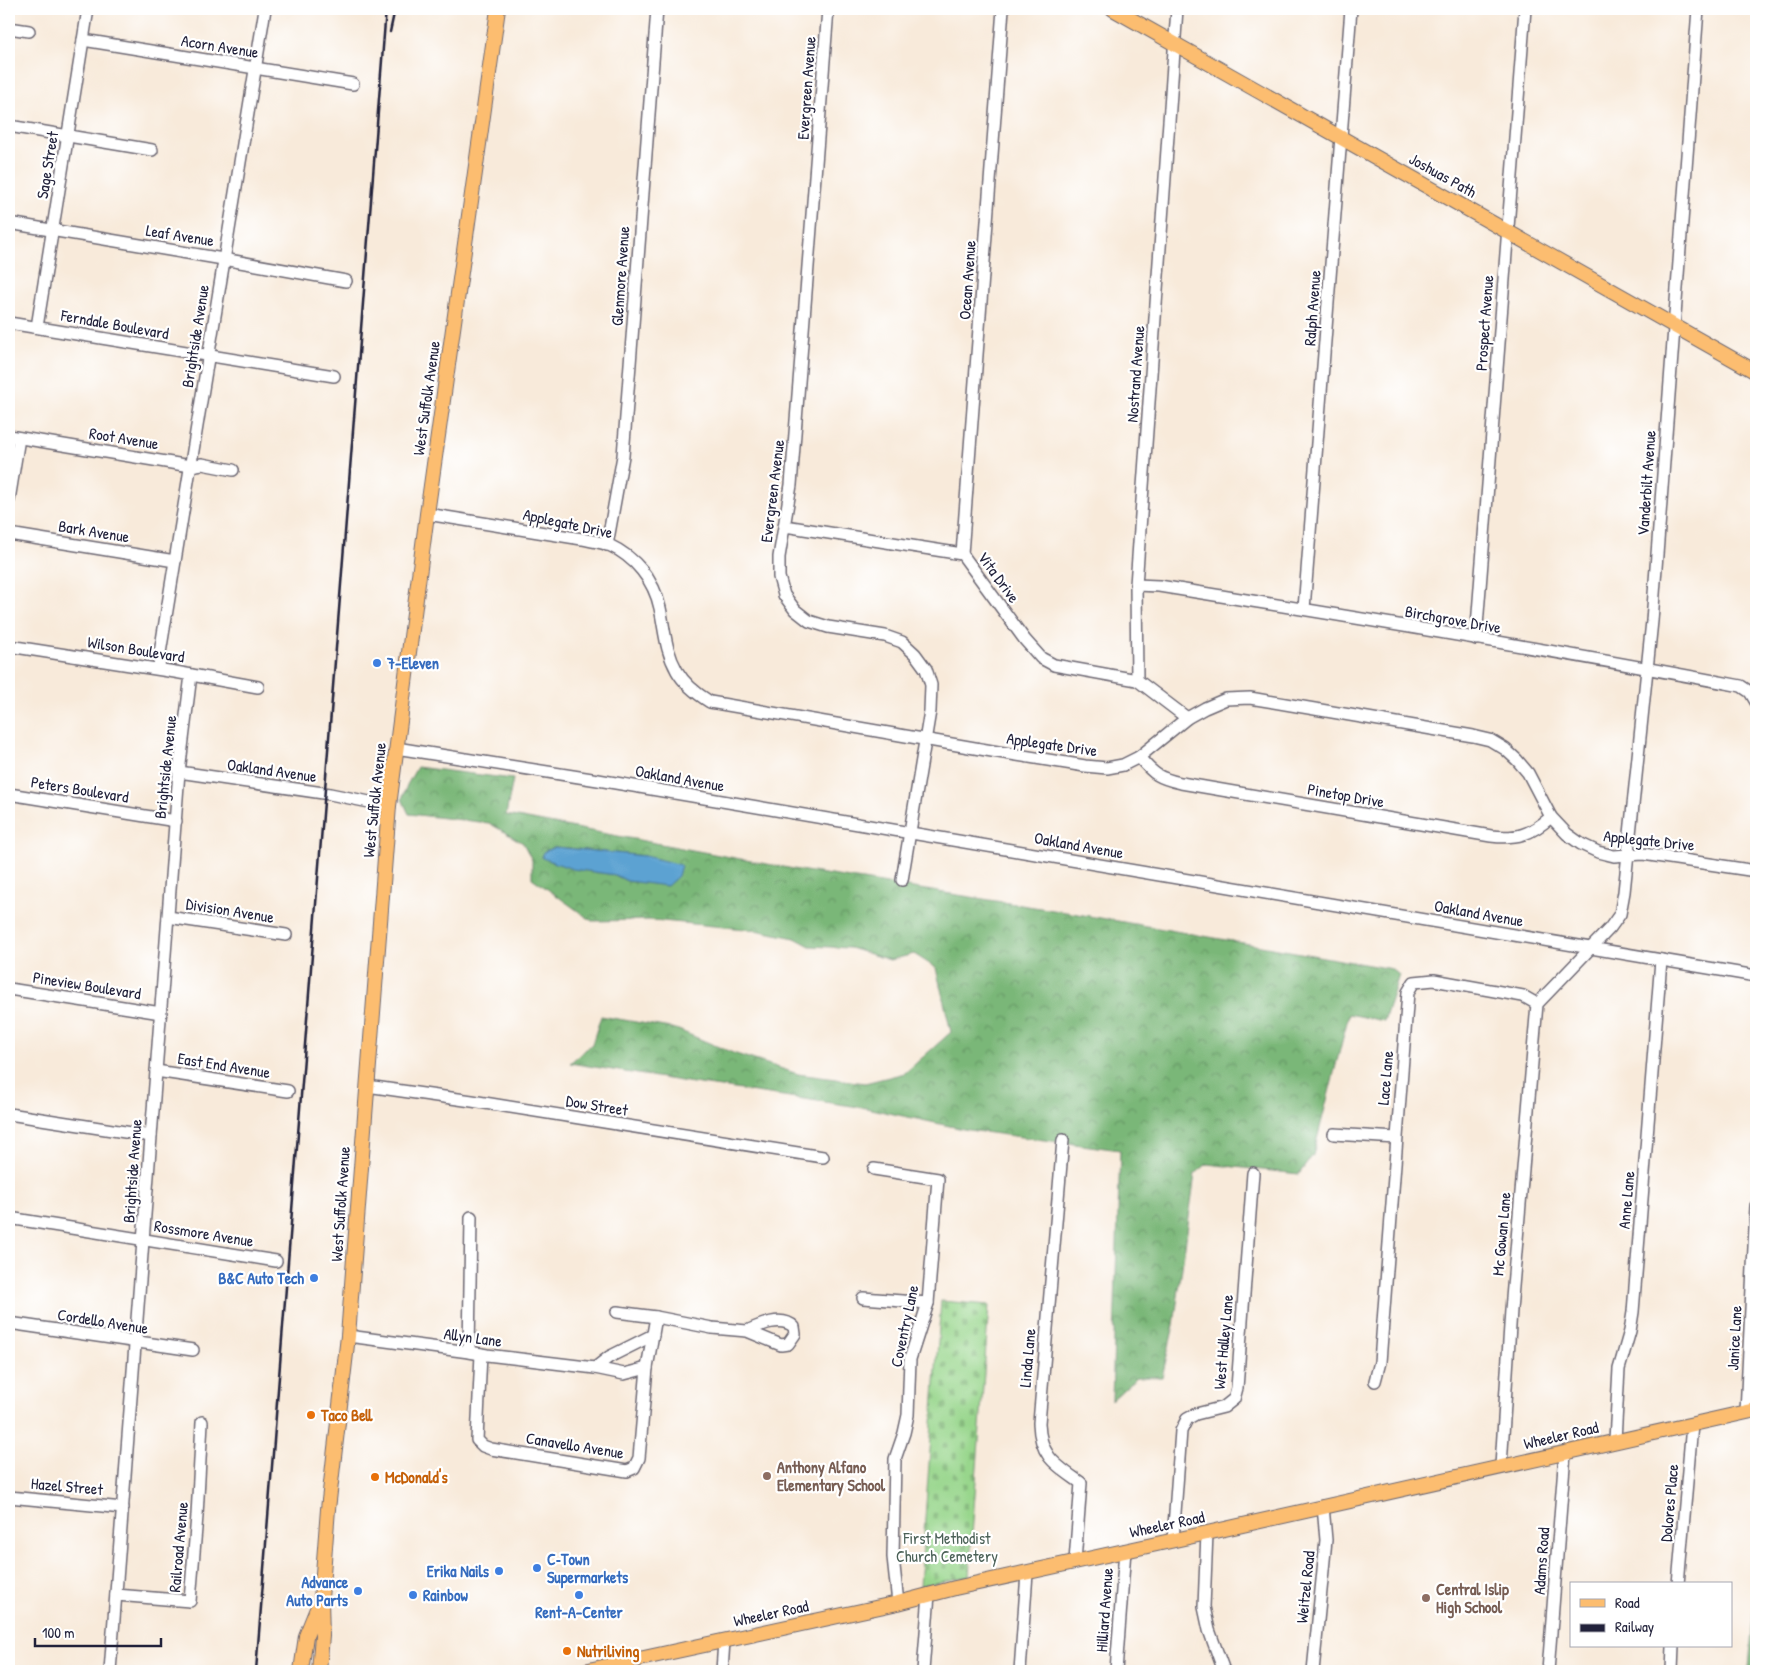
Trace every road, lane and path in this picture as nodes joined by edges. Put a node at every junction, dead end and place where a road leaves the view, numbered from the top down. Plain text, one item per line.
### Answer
1 (88, 9) edge
2 (265, 9) edge
3 (498, 9) edge
4 (657, 9) edge
5 (828, 9) edge
6 (1003, 9) edge
7 (1113, 9) edge
8 (1177, 9) edge
9 (1351, 9) edge
10 (1525, 9) edge
11 (1698, 9) edge
12 (9, 28) edge
13 (29, 31) dead end
14 (83, 40) junction
15 (1174, 44) junction
16 (255, 68) junction
17 (352, 84) dead end
18 (9, 126) edge
19 (68, 136) junction
20 (1341, 138) junction
21 (152, 150) dead end
22 (9, 224) edge
23 (53, 231) junction
24 (1507, 232) junction
25 (224, 259) junction
26 (346, 281) dead end
27 (9, 322) edge
28 (1675, 326) junction
29 (37, 327) junction
30 (208, 356) junction
31 (1756, 372) edge
32 (334, 376) dead end
33 (14, 437) edge
34 (190, 466) junction
35 (233, 470) dead end
36 (9, 500) edge
37 (427, 514) junction
38 (785, 526) junction
39 (9, 534) edge
40 (607, 544) junction
41 (962, 554) junction
42 (175, 561) junction
43 (1136, 585) junction
44 (1304, 609) junction
45 (1476, 640) junction
46 (9, 646) edge
47 (1648, 668) junction
48 (160, 669) junction
49 (191, 675) junction
50 (1137, 680) junction
51 (258, 688) dead end
52 (1756, 702) edge
53 (1187, 718) junction
54 (926, 739) junction
55 (396, 748) junction
56 (1138, 757) junction
57 (179, 772) junction
58 (9, 794) edge
59 (389, 806) junction
60 (1551, 817) junction
61 (176, 821) junction
62 (910, 834) junction
63 (1628, 855) junction
64 (1756, 871) edge
65 (902, 880) dead end
66 (168, 917) junction
67 (286, 936) dead end
68 (1590, 948) junction
69 (1661, 960) junction
70 (1756, 976) edge
71 (9, 989) edge
72 (1537, 1004) junction
73 (161, 1013) junction
74 (156, 1071) junction
75 (367, 1086) junction
76 (288, 1092) dead end
77 (9, 1114) edge
78 (1334, 1134) dead end
79 (151, 1136) junction
80 (1396, 1138) junction
81 (1063, 1140) dead end
82 (823, 1157) dead end
83 (874, 1169) dead end
84 (1253, 1173) dead end
85 (1756, 1206) edge
86 (471, 1217) dead end
87 (9, 1218) edge
88 (143, 1240) junction
89 (276, 1261) dead end
90 (864, 1298) dead end
91 (928, 1303) junction
92 (617, 1312) dead end
93 (656, 1317) junction
94 (9, 1323) edge
95 (747, 1332) dead end
96 (653, 1335) junction
97 (348, 1336) junction
98 (136, 1343) junction
99 (193, 1350) dead end
100 (468, 1352) junction
101 (481, 1354) junction
102 (595, 1368) junction
103 (647, 1368) junction
104 (1375, 1381) dead end
105 (1751, 1411) edge
106 (202, 1422) dead end
107 (1692, 1425) junction
108 (1615, 1440) junction
109 (1565, 1453) junction
110 (1501, 1466) junction
111 (9, 1497) edge
112 (1323, 1506) junction
113 (123, 1508) junction
114 (1207, 1533) junction
115 (1173, 1540) junction
116 (1125, 1550) junction
117 (1075, 1562) junction
118 (1027, 1573) junction
119 (1678, 1582) edge
120 (928, 1594) junction
121 (116, 1595) junction
122 (321, 1599) junction
123 (898, 1603) junction
124 (724, 1641) junction
125 (1674, 1648) edge
126 (607, 1669) edge
127 (110, 1671) edge
128 (301, 1671) edge
129 (319, 1671) edge
130 (584, 1671) edge
131 (722, 1671) edge
132 (923, 1671) edge
133 (1020, 1671) edge
134 (1116, 1671) edge
135 (1224, 1671) edge
136 (1313, 1671) edge
137 (1548, 1671) edge
138 (1672, 1671) edge

1 - 14 street, Sage Street
2 - 16 street, Brightside Avenue
3 - 37 main road, West Suffolk Avenue
4 - 40 street, Glenmore Avenue
5 - 38 street, Evergreen Avenue
6 - 41 street, Ocean Avenue
7 - 15 main road, Joshuas Path
8 - 15 street, Nostrand Avenue
9 - 20 street, Ralph Avenue
10 - 24 street, Prospect Avenue
11 - 28 street, Vanderbilt Avenue
12 - 13 street
14 - 16 street, Acorn Avenue
14 - 19 street, Sage Street
15 - 20 main road, Joshuas Path
15 - 43 street, Nostrand Avenue
16 - 17 street, Acorn Avenue
16 - 25 street, Brightside Avenue
18 - 19 street
19 - 21 street
19 - 23 street, Sage Street
20 - 24 main road, Joshuas Path
20 - 44 street, Ralph Avenue
22 - 23 street, Leaf Avenue
23 - 25 street, Leaf Avenue
23 - 29 street, Sage Street
24 - 28 main road, Joshuas Path
24 - 45 street, Prospect Avenue
25 - 26 street, Leaf Avenue
25 - 30 street, Brightside Avenue
27 - 29 street, Ferndale Boulevard
28 - 31 main road, Joshuas Path
28 - 47 street, Vanderbilt Avenue
29 - 30 street, Ferndale Boulevard
30 - 32 street, Ferndale Boulevard
30 - 34 street, Brightside Avenue
33 - 34 street, Root Avenue
33 - 36 street
34 - 35 street, Root Avenue
34 - 42 street, Brightside Avenue
37 - 40 street, Applegate Drive
37 - 55 main road, West Suffolk Avenue
38 - 41 street, Vita Drive
38 - 54 street, Evergreen Avenue
39 - 42 street, Bark Avenue
40 - 54 street, Applegate Drive
41 - 50 street, Vita Drive
42 - 48 street, Brightside Avenue
43 - 44 street, Birchgrove Drive
43 - 50 street, Nostrand Avenue
44 - 45 street, Birchgrove Drive
45 - 47 street, Birchgrove Drive
46 - 48 street, Wilson Boulevard
47 - 52 street, Birchgrove Drive
47 - 63 street, Vanderbilt Avenue
48 - 49 street, Wilson Boulevard
49 - 51 street, Wilson Boulevard
49 - 57 street, Brightside Avenue
50 - 53 street
53 - 56 street, Applegate Drive
53 - 60 street, Applegate Drive
54 - 56 street, Applegate Drive
54 - 62 street, Evergreen Avenue
55 - 59 main road, West Suffolk Avenue
55 - 62 street, Oakland Avenue
56 - 60 street, Pinetop Drive
57 - 59 street, Oakland Avenue
57 - 61 street, Brightside Avenue
58 - 61 street, Peters Boulevard
59 - 75 main road, West Suffolk Avenue
60 - 63 street, Applegate Drive
61 - 66 street, Brightside Avenue
62 - 65 street, Evergreen Avenue
62 - 68 street, Oakland Avenue
63 - 64 street, Applegate Drive
63 - 68 street, Vanderbilt Avenue
66 - 67 street, Division Avenue
66 - 73 street, Brightside Avenue
68 - 69 street, Oakland Avenue
68 - 72 street
69 - 70 street, Oakland Avenue
69 - 108 street, Anne Lane
71 - 73 street, Pineview Boulevard
72 - 80 street, Lace Lane
72 - 110 street, Mc Gowan Lane
73 - 74 street, Brightside Avenue
74 - 76 street, East End Avenue
74 - 79 street, Brightside Avenue
75 - 82 street, Dow Street
75 - 97 main road, West Suffolk Avenue
77 - 79 street
78 - 80 street
79 - 88 street, Brightside Avenue
80 - 104 street, Lace Lane
81 - 117 street, Linda Lane
83 - 91 street, Coventry Lane
84 - 115 street, West Halley Lane
85 - 105 street, Janice Lane
86 - 100 street
87 - 88 street, Rossmore Avenue
88 - 89 street, Rossmore Avenue
88 - 98 street, Brightside Avenue
90 - 91 street
91 - 123 street, Coventry Lane
92 - 93 street
93 - 95 street
93 - 96 street, Canavello Avenue
94 - 98 street, Cordello Avenue
96 - 102 street
96 - 103 street, Canavello Avenue
97 - 100 street, Allyn Lane
97 - 122 main road, West Suffolk Avenue
98 - 99 street, Cordello Avenue
98 - 113 street, Brightside Avenue
100 - 101 street, Allyn Lane
101 - 102 street, Allyn Lane
101 - 103 street, Canavello Avenue
102 - 103 street, Allyn Lane
105 - 107 main road, Wheeler Road
106 - 121 street, Railroad Avenue
107 - 108 main road, Wheeler Road
107 - 119 street, Dolores Place
108 - 109 main road, Wheeler Road
109 - 110 main road, Wheeler Road
109 - 137 street, Adams Road
110 - 112 main road, Wheeler Road
111 - 113 street, Hazel Street
112 - 114 main road, Wheeler Road
112 - 136 street, Weitzel Road
113 - 121 street, Brightside Avenue
114 - 115 main road, Wheeler Road
114 - 135 street
115 - 116 main road, Wheeler Road
116 - 117 main road, Wheeler Road
116 - 134 street, Hilliard Avenue
117 - 118 main road, Wheeler Road
118 - 120 main road, Wheeler Road
118 - 133 street
120 - 123 main road, Wheeler Road
120 - 132 street
121 - 127 street, Brightside Avenue
122 - 128 main road, West Suffolk Avenue
122 - 129 main road, West Suffolk Avenue
123 - 124 main road, Wheeler Road
124 - 126 main road, Wheeler Road
124 - 131 street
125 - 138 street
126 - 130 main road, Wheeler Road

